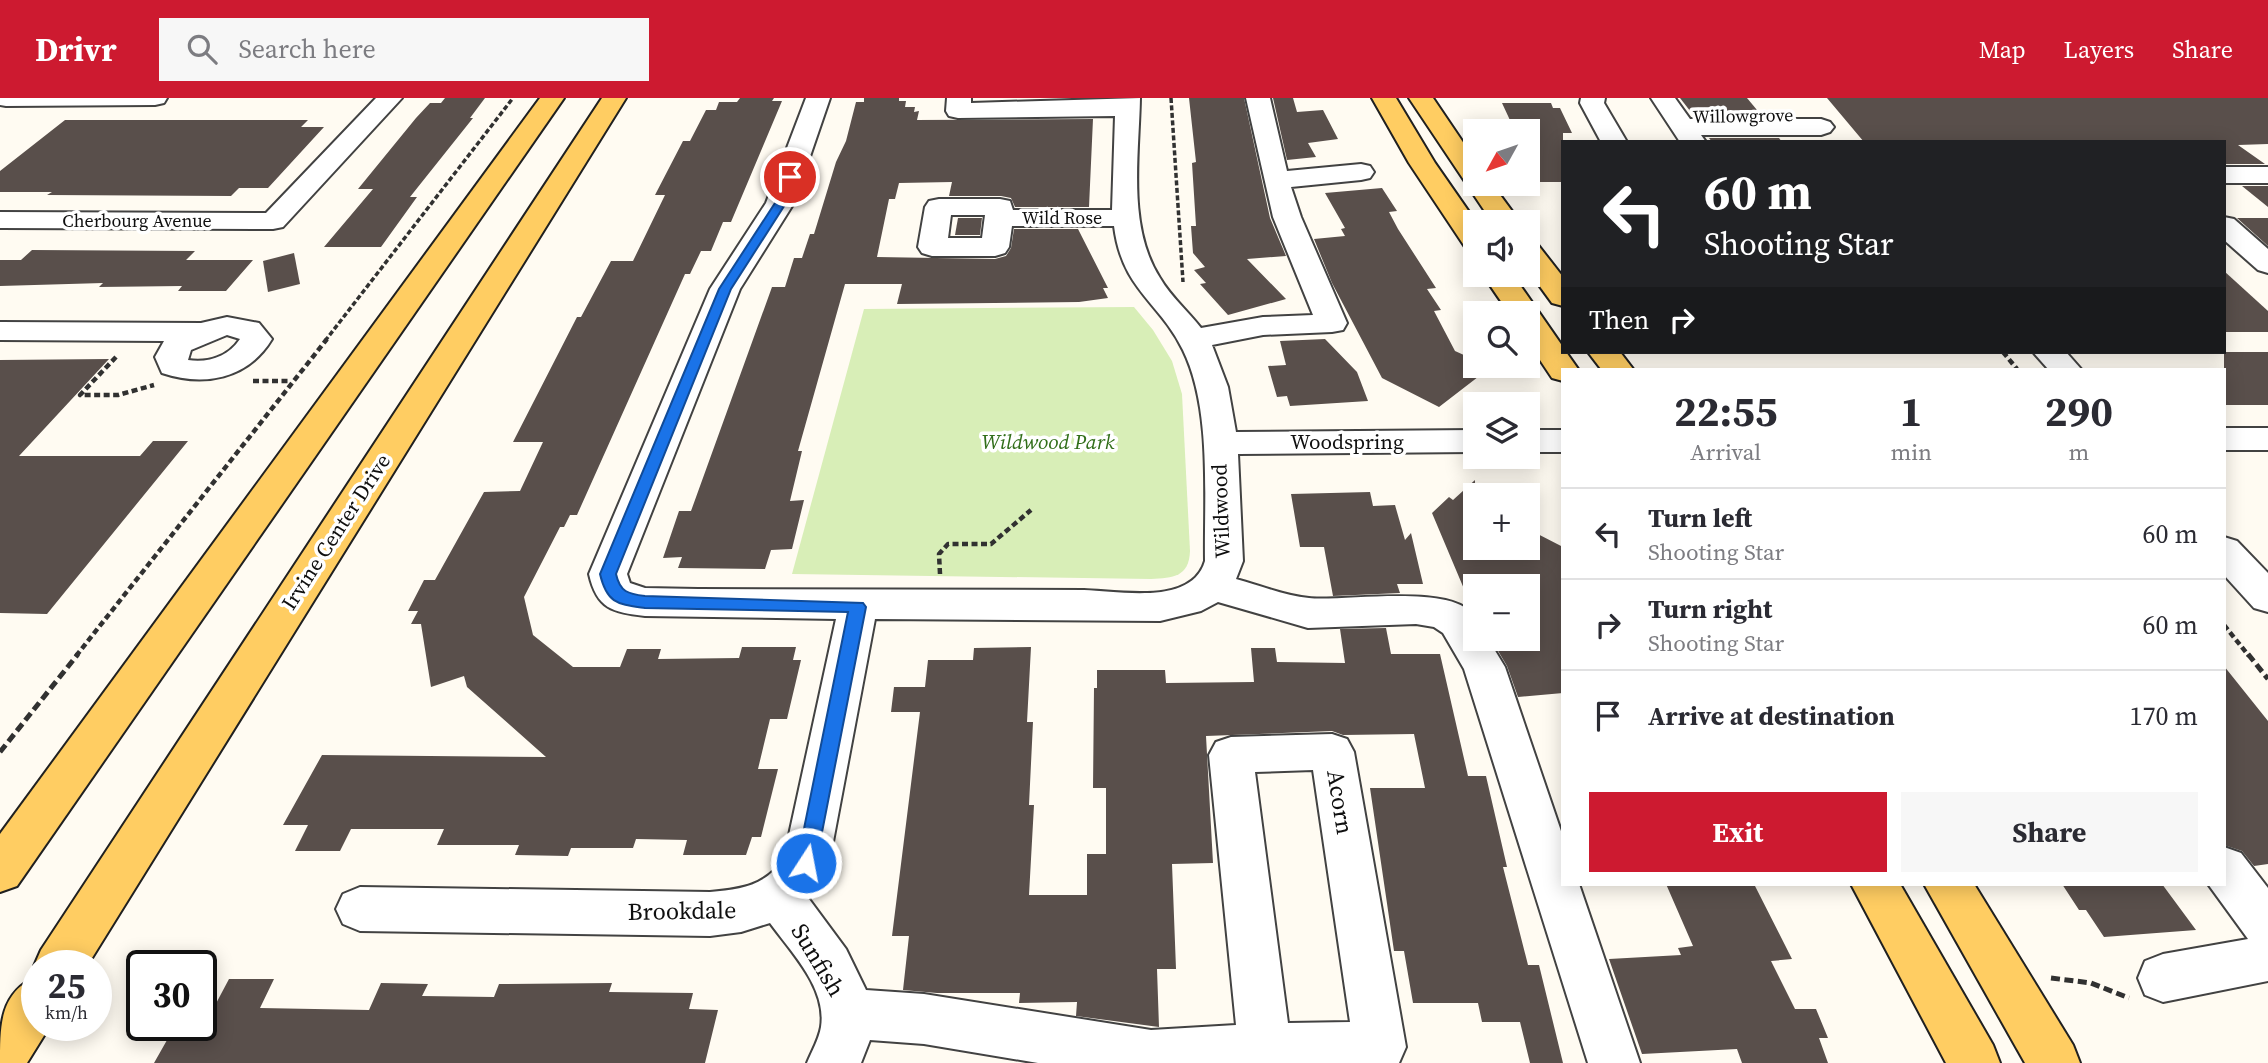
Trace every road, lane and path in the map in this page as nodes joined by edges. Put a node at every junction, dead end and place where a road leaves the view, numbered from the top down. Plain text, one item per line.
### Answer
1 (155, 98) edge
2 (390, 98) edge
3 (513, 98) edge
4 (552, 98) edge
5 (614, 98) edge
6 (818, 98) edge
7 (959, 98) edge
8 (1171, 98) edge
9 (1258, 98) edge
10 (1384, 98) edge
11 (1421, 98) edge
12 (1593, 98) edge
13 (6, 99) edge
14 (1128, 103) edge
15 (1015, 105) edge
16 (1679, 121) edge
17 (1817, 122) edge
18 (1613, 140) edge
19 (1463, 161) edge
20 (1361, 172) dead end
21 (2226, 175) edge
22 (2268, 175) edge
23 (1276, 180) junction
24 (999, 218) dead end
25 (1126, 218) junction
26 (0, 220) edge
27 (1463, 223) edge
28 (2226, 227) edge
29 (2268, 264) edge
30 (1540, 267) edge
31 (1178, 287) dead end
32 (1561, 294) edge
33 (0, 331) edge
34 (201, 332) dead end
35 (1540, 336) edge
36 (1195, 339) junction
37 (1606, 354) edge
38 (2005, 354) edge
39 (2051, 354) edge
40 (1561, 368) edge
41 (1617, 368) edge
42 (2016, 368) edge
43 (2064, 368) edge
44 (2226, 439) edge
45 (2268, 439) edge
46 (1463, 441) edge
47 (1540, 441) edge
48 (1561, 441) edge
49 (1219, 443) junction
50 (1031, 510) dead end
51 (2226, 552) edge
52 (941, 582) dead end
53 (1212, 586) junction
54 (2268, 597) edge
55 (858, 607) junction
56 (2226, 627) edge
57 (2268, 679) edge
58 (0, 752) edge
59 (0, 871) edge
60 (2226, 871) edge
61 (1876, 886) edge
62 (1949, 886) edge
63 (780, 898) junction
64 (360, 909) dead end
65 (2268, 926) edge
66 (69, 950) edge
67 (2268, 958) edge
68 (2164, 978) joint
69 (2005, 980) junction
70 (848, 1014) junction
71 (21, 1025) edge
72 (1265, 1049) junction
73 (0, 1058) edge
74 (832, 1063) edge
75 (1614, 1063) edge
76 (1973, 1063) edge
77 (2054, 1063) edge

1 - 13 street
2 - 26 street, Cherbourg Avenue
3 - 58 path
4 - 59 main road
5 - 66 main road, Irvine Center Drive
6 - 55 street, Wildwood
7 - 15 street
8 - 31 path
9 - 23 street
10 - 27 main road
11 - 19 main road
12 - 18 street
14 - 15 street
14 - 25 street, Wildwood
16 - 17 street, Willowgrove
20 - 23 street
21 - 22 street
23 - 36 street
24 - 25 street, Wild Rose
25 - 36 street, Wildwood
28 - 29 street
30 - 32 main road
33 - 34 street
35 - 40 main road
36 - 49 street, Wildwood
37 - 41 main road
38 - 42 path
39 - 43 street
44 - 45 street
46 - 49 street, Woodspring
47 - 48 street
49 - 53 street, Wildwood
50 - 52 path
51 - 54 street
53 - 55 street, Wildwood
53 - 75 street
55 - 63 street
56 - 57 path
60 - 65 street
61 - 76 main road
62 - 69 main road
63 - 64 street, Brookdale
63 - 70 street, Sunfish
67 - 68 street
68 - 69 path
69 - 77 main road
70 - 72 street, Acorn
70 - 74 street, Sunfish
71 - 73 main road
72 - 72 street, Acorn

